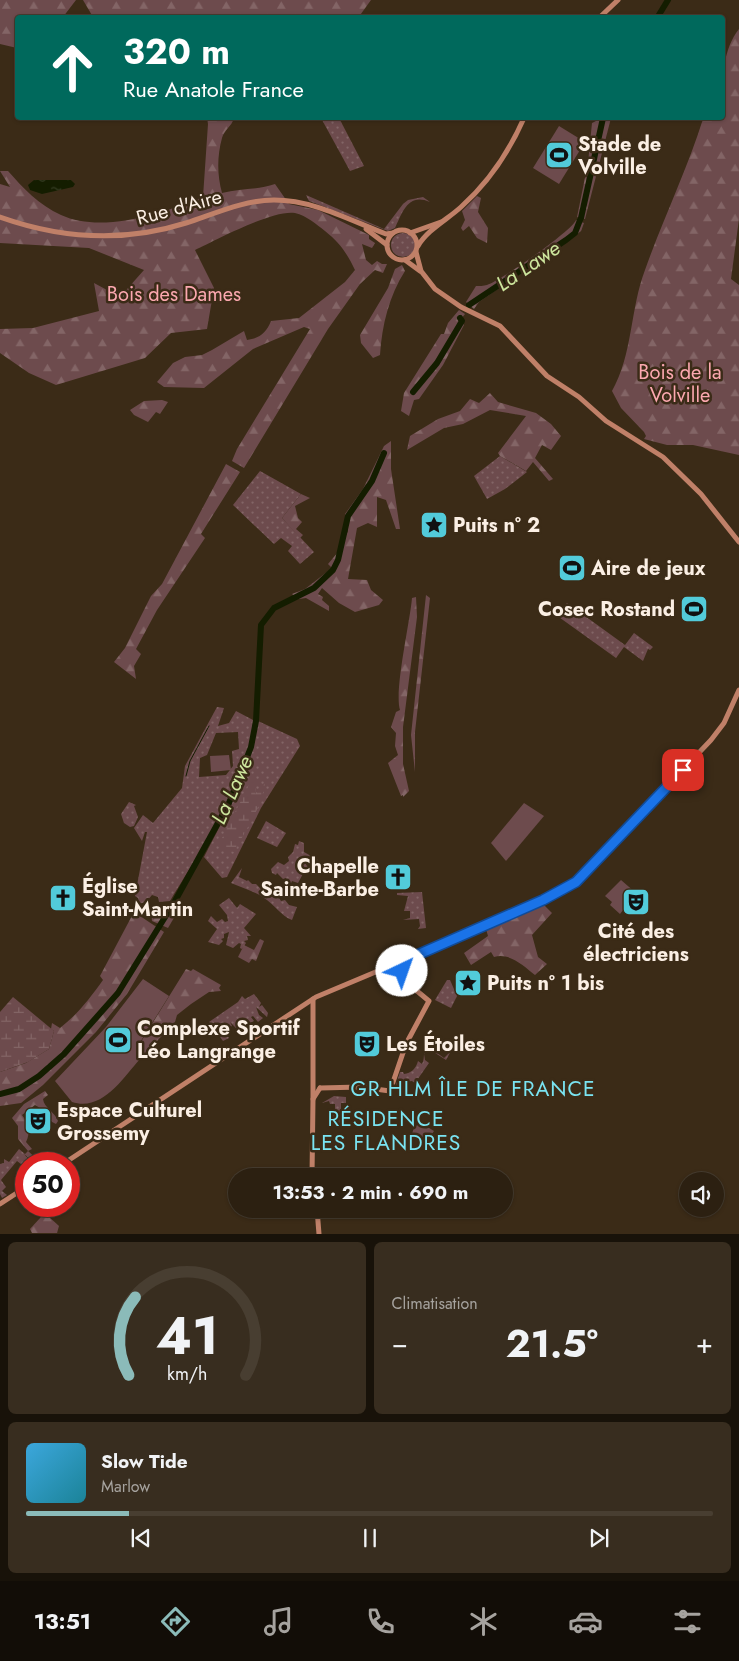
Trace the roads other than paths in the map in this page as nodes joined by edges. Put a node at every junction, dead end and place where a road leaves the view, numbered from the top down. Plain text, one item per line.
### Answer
1 (618, 0) edge
2 (603, 15) edge
3 (523, 120) edge
4 (0, 217) edge
5 (446, 219) junction
6 (362, 225) junction
7 (410, 232) junction
8 (393, 233) junction
9 (387, 245) junction
10 (418, 246) junction
11 (416, 252) junction
12 (404, 260) junction
13 (421, 271) junction
14 (739, 542) edge
15 (739, 690) edge
16 (401, 963) junction
17 (313, 999) junction
18 (313, 1080) junction
19 (320, 1088) junction
20 (313, 1099) junction
21 (80, 1153) edge
22 (312, 1168) edge
23 (15, 1195) edge
24 (0, 1204) edge
25 (318, 1218) edge
26 (319, 1234) edge

1 - 2 main road
3 - 5 main road
4 - 6 main road, Rue d'Aire
5 - 7 main road
5 - 10 main road
6 - 8 main road, Rue d'Aire
6 - 9 main road, Rue d'Aire
7 - 8 main road
7 - 10 main road
8 - 9 main road
9 - 12 main road
10 - 11 main road
11 - 12 main road
11 - 13 main road
12 - 13 main road
13 - 14 main road
15 - 16 main road
16 - 17 main road
16 - 19 main road
17 - 18 main road
17 - 21 main road
18 - 19 main road
18 - 20 main road
19 - 20 main road
20 - 22 main road
23 - 24 main road
25 - 26 main road

